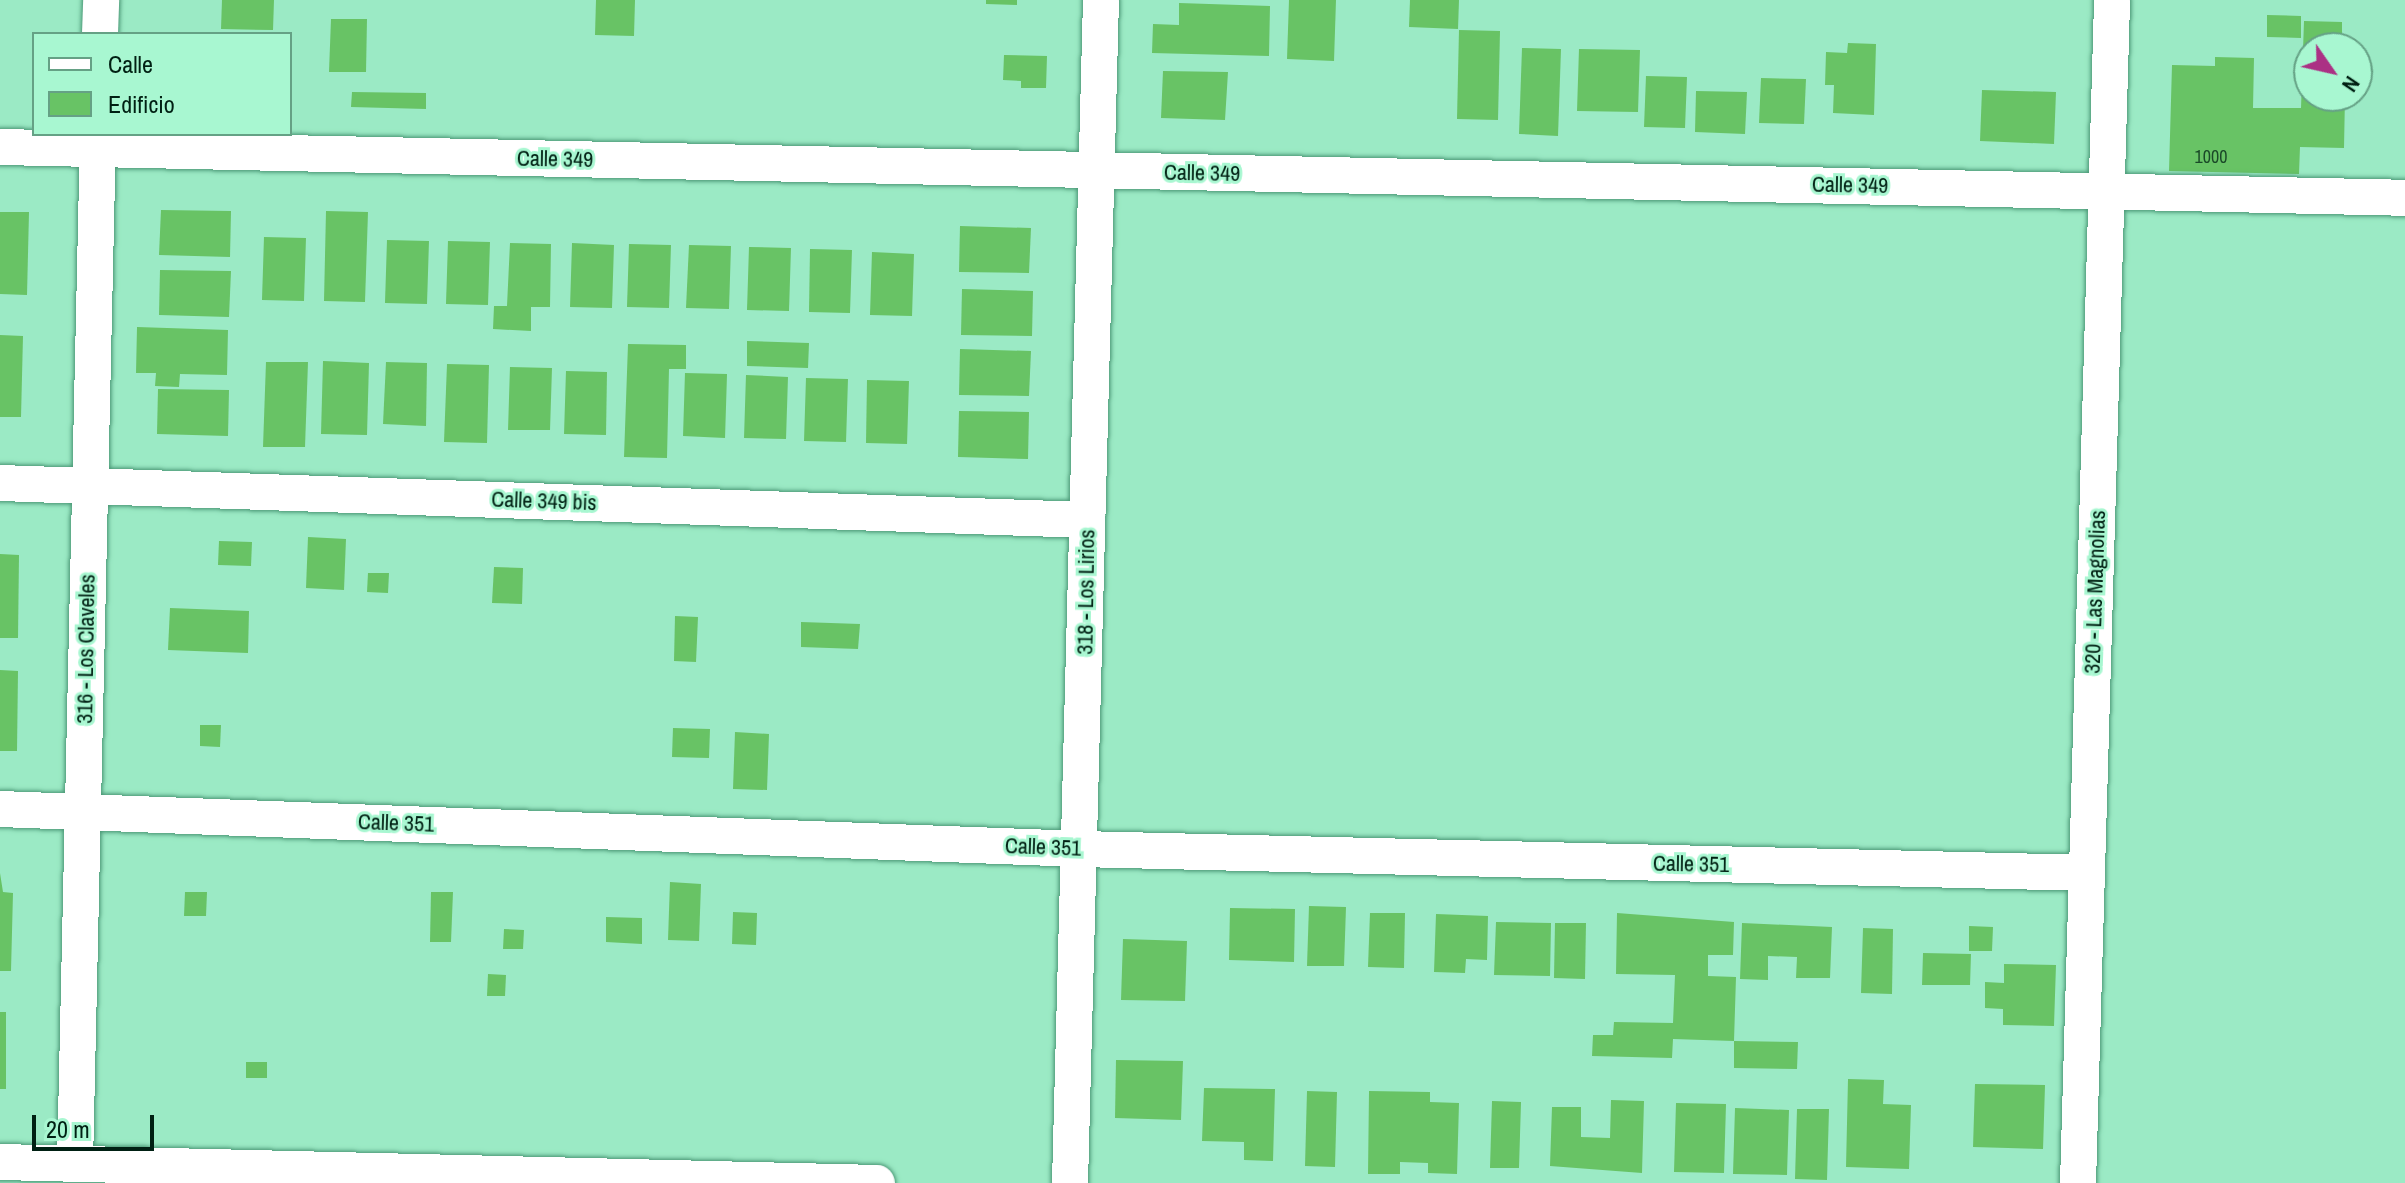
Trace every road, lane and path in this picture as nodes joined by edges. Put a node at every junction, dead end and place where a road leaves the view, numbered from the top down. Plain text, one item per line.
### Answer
1 (101, 0) edge
2 (1101, 0) edge
3 (2112, 0) edge
4 (100, 32) edge
5 (98, 141) edge
6 (0, 147) edge
7 (1096, 171) junction
8 (2106, 189) junction
9 (2405, 198) edge
10 (0, 483) edge
11 (90, 486) junction
12 (1087, 520) junction
13 (0, 809) edge
14 (83, 811) junction
15 (1079, 849) junction
16 (2087, 873) junction
17 (0, 1162) edge
18 (75, 1164) junction
19 (877, 1183) edge
20 (1070, 1183) edge
21 (2078, 1183) edge

1 - 4 street
2 - 7 street, 318 - Los Lirios
3 - 8 street, 320 - Las Magnolias
5 - 6 street, Calle 349
5 - 7 street, Calle 349
5 - 11 street, 316 - Los Claveles
7 - 8 street, Calle 349
7 - 12 street, 318 - Los Lirios
8 - 9 street, Calle 349
8 - 16 street, 320 - Las Magnolias
10 - 11 street, Calle 349 bis
11 - 12 street, Calle 349 bis
11 - 14 street, 316 - Los Claveles
12 - 15 street, 318 - Los Lirios
13 - 14 street, Calle 351
14 - 15 street, Calle 351
14 - 18 street, 316 - Los Claveles
15 - 16 street, Calle 351
15 - 20 street, 318 - Los Lirios
16 - 21 street, 320 - Las Magnolias
17 - 18 street
18 - 19 street

